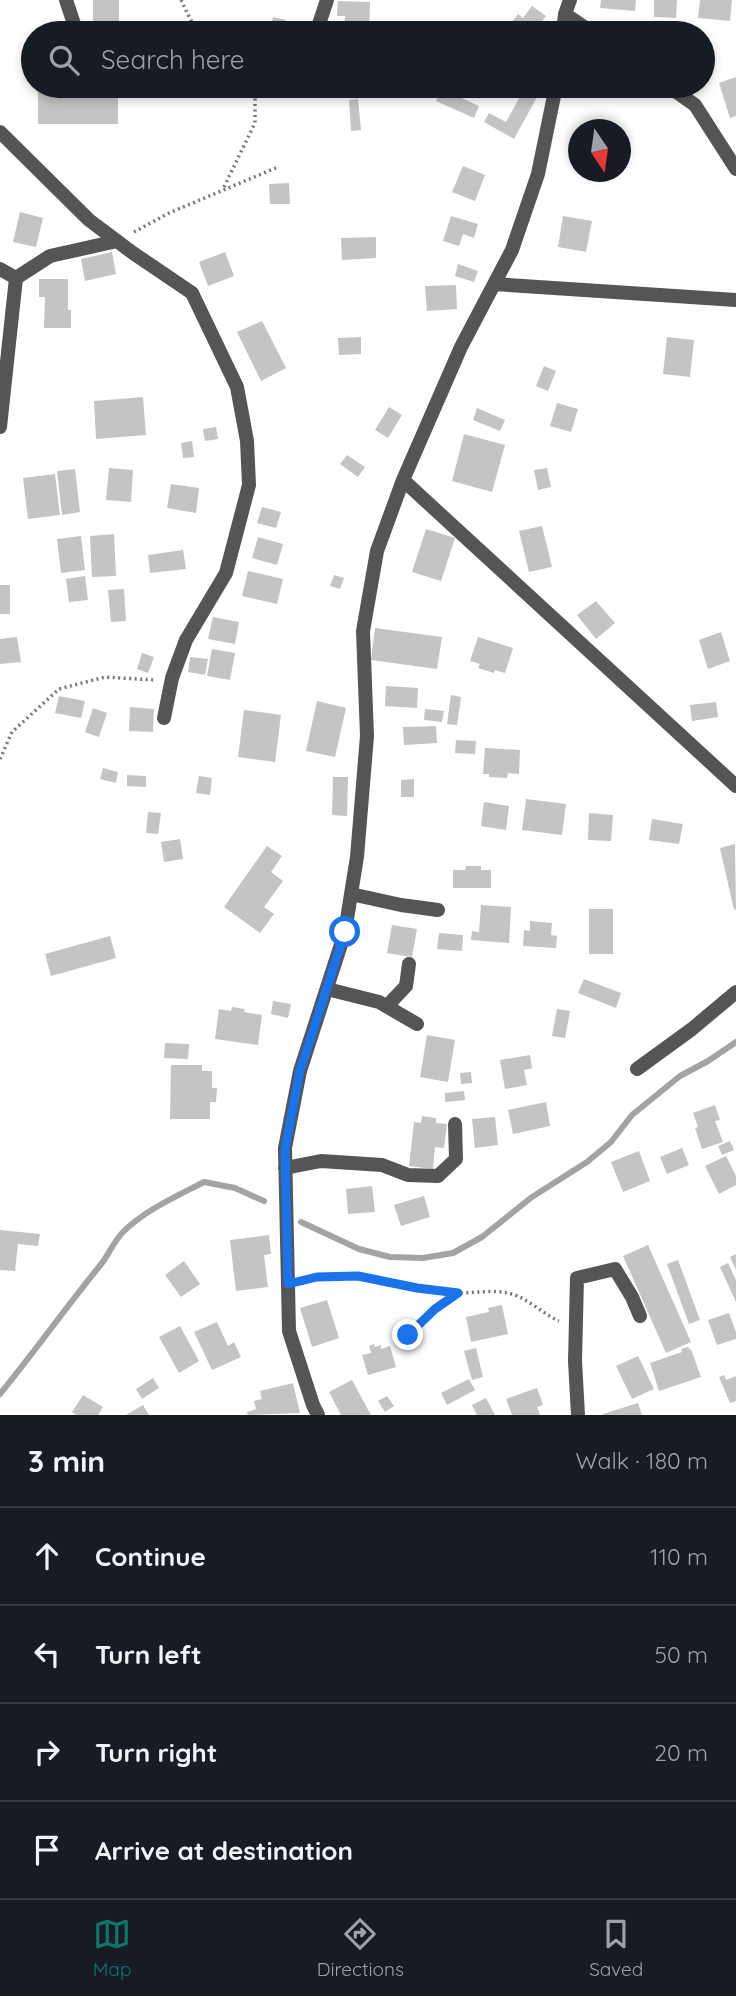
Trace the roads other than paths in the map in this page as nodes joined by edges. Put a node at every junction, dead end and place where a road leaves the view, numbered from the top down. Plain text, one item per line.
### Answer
1 (65, 0) edge
2 (327, 0) edge
3 (567, 7) edge
4 (73, 21) edge
5 (320, 21) edge
6 (581, 21) edge
7 (554, 98) edge
8 (685, 98) edge
9 (0, 132) edge
10 (736, 169) edge
11 (117, 241) junction
12 (0, 269) edge
13 (16, 278) junction
14 (494, 284) junction
15 (736, 300) edge
16 (0, 427) edge
17 (403, 480) junction
18 (164, 718) dead end
19 (736, 786) edge
20 (351, 894) junction
21 (438, 910) dead end
22 (409, 964) dead end
23 (327, 989) junction
24 (736, 992) edge
25 (387, 1006) junction
26 (417, 1024) dead end
27 (637, 1069) dead end
28 (455, 1124) dead end
29 (285, 1168) junction
30 (640, 1316) dead end
31 (318, 1415) edge
32 (578, 1415) edge

1 - 4 street
2 - 5 street
3 - 6 street
7 - 14 street
8 - 10 street
9 - 11 street
11 - 13 street
11 - 18 street
12 - 13 street
13 - 16 street
14 - 15 street
14 - 17 street
17 - 19 street
17 - 20 street
20 - 21 street
20 - 23 street
22 - 25 street
23 - 25 street
23 - 29 street
24 - 27 street
25 - 26 street
28 - 29 street
29 - 31 street
30 - 32 street

